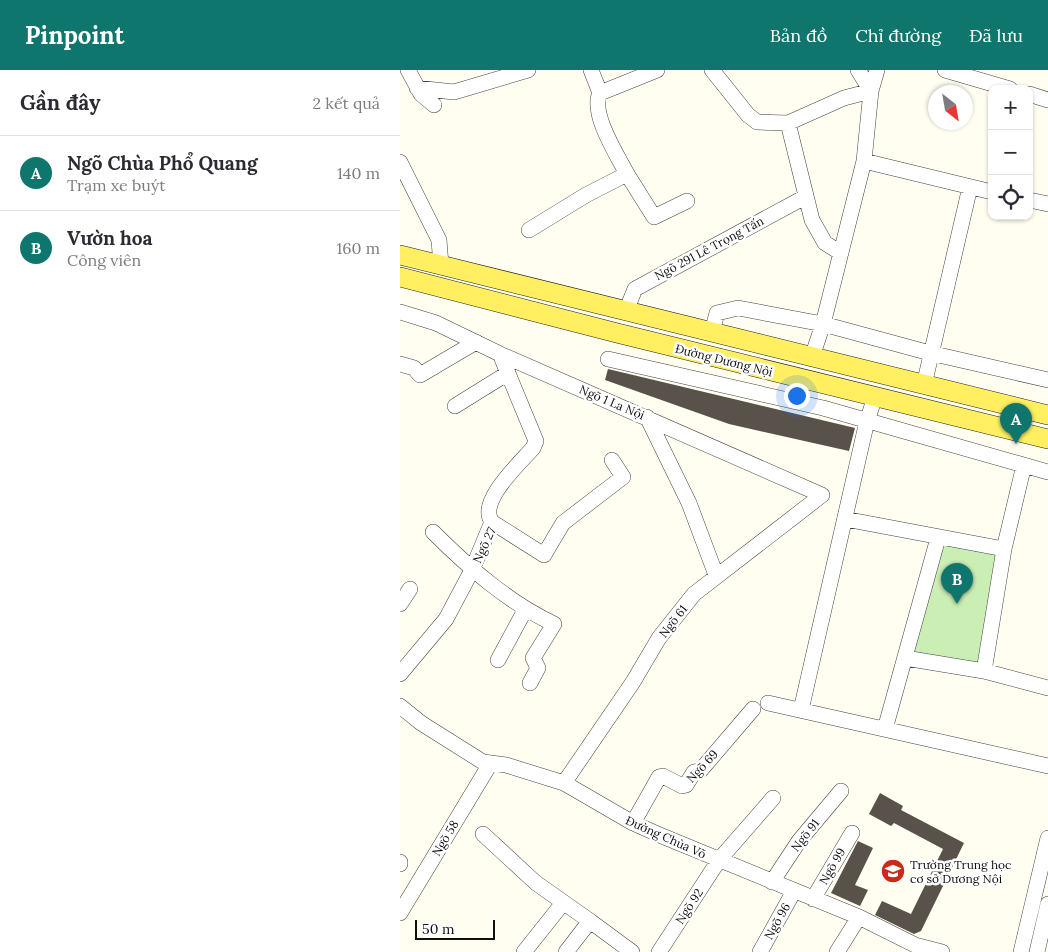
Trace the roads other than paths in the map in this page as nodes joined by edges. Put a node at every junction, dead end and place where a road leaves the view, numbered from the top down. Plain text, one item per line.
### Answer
1 (408, 70) edge
2 (528, 70) edge
3 (591, 70) edge
4 (657, 70) edge
5 (712, 70) edge
6 (858, 70) edge
7 (877, 70) edge
8 (945, 70) edge
9 (996, 85) edge
10 (417, 88) junction
11 (871, 91) junction
12 (600, 93) junction
13 (1033, 95) edge
14 (1048, 100) edge
15 (434, 105) dead end
16 (788, 123) junction
17 (864, 161) junction
18 (400, 162) edge
19 (627, 174) junction
20 (970, 187) junction
21 (988, 191) edge
22 (805, 198) junction
23 (687, 201) dead end
24 (1033, 201) edge
25 (1048, 204) edge
26 (529, 230) dead end
27 (841, 252) junction
28 (400, 255) edge
29 (442, 265) junction
30 (400, 277) edge
31 (626, 311) junction
32 (400, 312) edge
33 (823, 324) junction
34 (712, 332) junction
35 (476, 342) junction
36 (930, 353) junction
37 (500, 354) junction
38 (812, 357) junction
39 (608, 359) dead end
40 (400, 364) edge
41 (508, 373) junction
42 (1048, 380) edge
43 (924, 384) junction
44 (875, 397) junction
45 (455, 406) dead end
46 (1048, 415) edge
47 (647, 418) junction
48 (867, 421) junction
49 (1048, 439) edge
50 (612, 460) dead end
51 (1024, 465) junction
52 (1048, 472) edge
53 (822, 495) joint
54 (845, 519) junction
55 (492, 522) junction
56 (433, 532) dead end
57 (938, 538) junction
58 (1004, 549) junction
59 (472, 570) junction
60 (716, 575) junction
61 (410, 589) dead end
62 (400, 604) edge
63 (525, 610) junction
64 (905, 658) junction
65 (498, 660) dead end
66 (984, 671) junction
67 (400, 674) edge
68 (530, 682) dead end
69 (1048, 688) edge
70 (768, 702) dead end
71 (400, 707) edge
72 (753, 709) dead end
73 (801, 710) junction
74 (885, 729) junction
75 (490, 764) junction
76 (1048, 766) edge
77 (564, 783) junction
78 (841, 791) dead end
79 (773, 798) dead end
80 (633, 823) junction
81 (852, 833) dead end
82 (483, 834) dead end
83 (1048, 838) edge
84 (719, 860) junction
85 (772, 882) junction
86 (794, 891) junction
87 (813, 898) junction
88 (1048, 904) edge
89 (559, 908) dead end
90 (400, 913) edge
91 (859, 917) junction
92 (590, 921) junction
93 (902, 946) edge
94 (524, 952) edge
95 (566, 952) edge
96 (632, 952) edge
97 (659, 952) edge
98 (760, 952) edge
99 (837, 952) edge
100 (942, 952) edge
101 (1021, 952) edge
102 (1036, 952) edge

1 - 10 street
2 - 10 street
3 - 12 street
4 - 12 street
5 - 16 street
6 - 11 street
7 - 11 street
8 - 9 street
10 - 15 street
11 - 16 street
11 - 17 street
12 - 19 street
13 - 14 street
16 - 22 street
17 - 20 street
17 - 27 street
18 - 29 street
19 - 23 street
19 - 26 street
20 - 21 street
20 - 36 street
22 - 27 street
22 - 31 street, Ngõ 291 Lê Trọng Tấn
24 - 25 street
27 - 33 street
28 - 29 main road, Đường Dương Nội
29 - 31 main road, Đường Dương Nội
30 - 44 main road, Đường Dương Nội
31 - 34 main road, Đường Dương Nội
32 - 35 street, Ngõ 1 La Nội
33 - 34 street
33 - 36 street
33 - 38 street
34 - 38 main road, Đường Dương Nội
35 - 37 street, Ngõ 1 La Nội
35 - 40 street
36 - 42 street
36 - 43 street
37 - 41 street
37 - 47 street, Ngõ 1 La Nội
38 - 43 main road, Đường Dương Nội
39 - 48 street
41 - 45 street
41 - 55 street
43 - 46 main road, Đường Dương Nội
44 - 48 street
44 - 49 main road, Đường Dương Nội
47 - 53 street, Ngõ 1 La Nội
47 - 60 street
48 - 51 street
48 - 54 street
50 - 55 street, Ngõ 27
51 - 52 street
51 - 58 street
53 - 60 street, Ngõ 61
54 - 57 street
54 - 73 street
55 - 59 street, Ngõ 27
56 - 59 street
57 - 58 street
57 - 64 street
58 - 66 street
59 - 63 street
59 - 67 street, Ngõ 27
60 - 77 street, Ngõ 61
61 - 62 street
63 - 65 street
63 - 68 street
64 - 66 street
64 - 74 street
66 - 69 street
70 - 73 street
71 - 75 street, Đường Chùa Võ
72 - 80 street, Ngõ 69
73 - 74 street
74 - 76 street
75 - 77 street, Đường Chùa Võ
75 - 90 street, Ngõ 58
77 - 80 street, Đường Chùa Võ
78 - 85 street, Ngõ 91
79 - 84 street, Ngõ 92
80 - 84 street, Đường Chùa Võ
81 - 87 street, Ngõ 99
82 - 92 street
83 - 101 street
84 - 85 street, Đường Chùa Võ
84 - 97 street, Ngõ 92
85 - 86 street, Đường Chùa Võ
86 - 87 street, Đường Chùa Võ
86 - 98 street, Ngõ 96
87 - 91 street, Đường Chùa Võ
88 - 102 street
89 - 94 street
91 - 93 street, Đường Chùa Võ
91 - 99 street
92 - 95 street
92 - 96 street
93 - 100 street, Đường Chùa Võ

